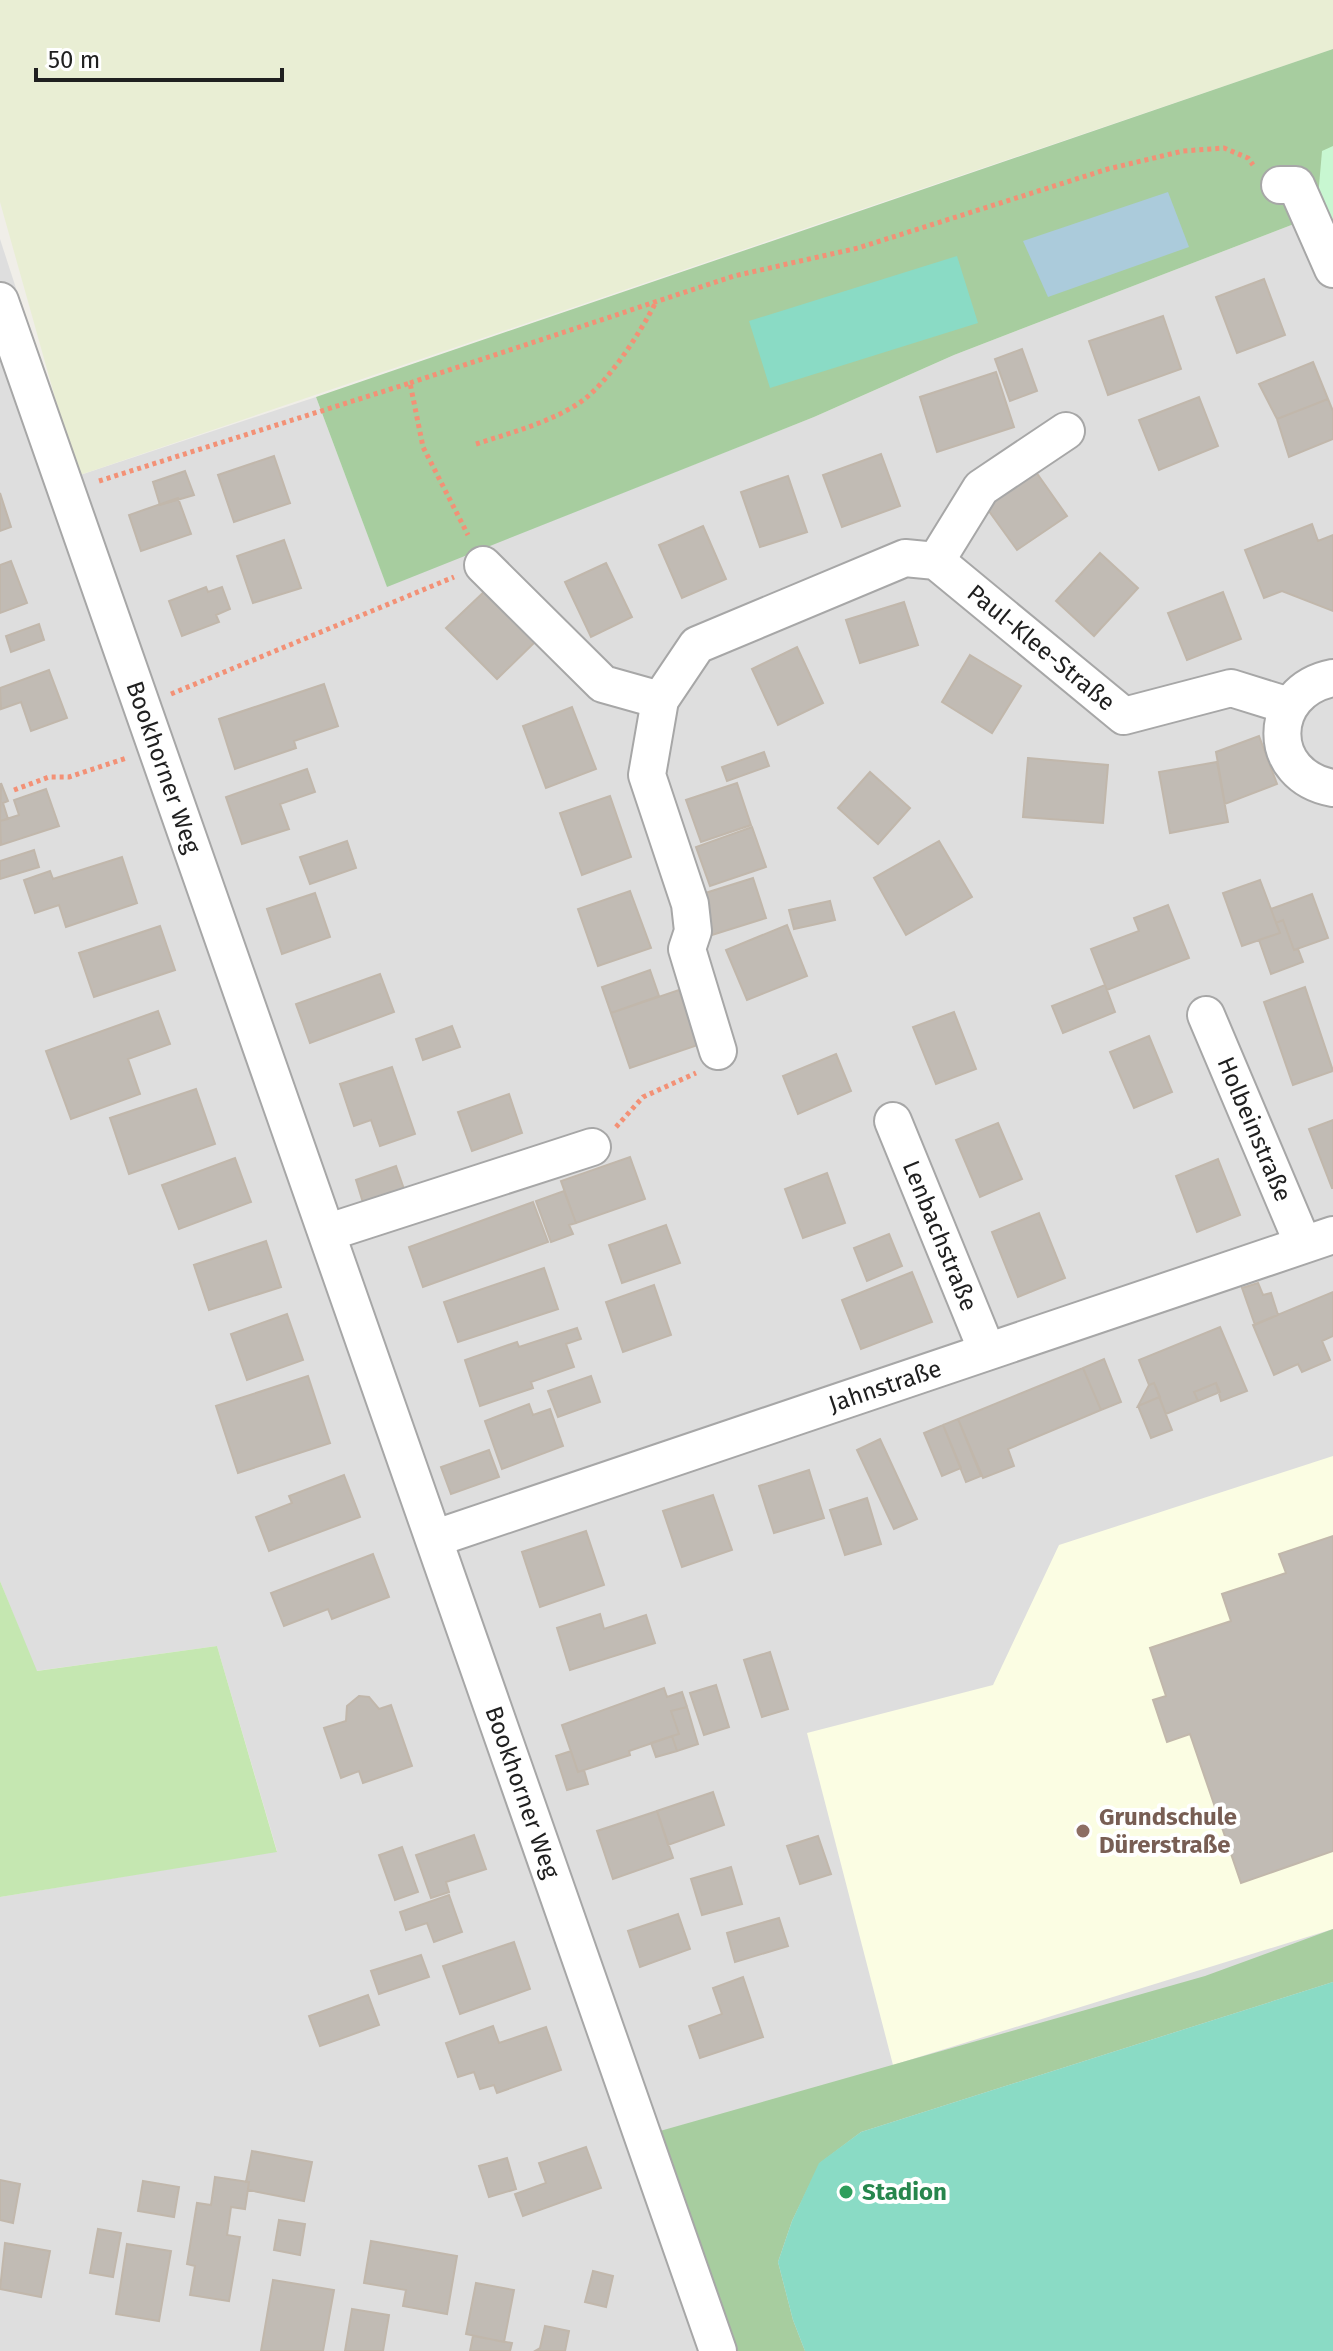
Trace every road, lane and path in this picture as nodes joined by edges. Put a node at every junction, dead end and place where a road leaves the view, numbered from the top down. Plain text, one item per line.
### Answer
1 (1280, 185) joint
2 (1333, 269) edge
3 (0, 301) edge
4 (656, 301) junction
5 (410, 383) junction
6 (1066, 431) dead end
7 (476, 444) dead end
8 (67, 491) junction
9 (936, 561) junction
10 (483, 565) junction
11 (1333, 678) edge
12 (660, 700) junction
13 (144, 705) junction
14 (1289, 706) junction
15 (127, 758) dead end
16 (1333, 788) edge
17 (14, 790) dead end
18 (1206, 1015) dead end
19 (718, 1051) joint
20 (893, 1121) dead end
21 (592, 1147) joint
22 (329, 1232) junction
23 (1318, 1240) edge
24 (987, 1351) junction
25 (436, 1538) junction
26 (718, 2351) edge

1 - 2 street
1 - 4 path
3 - 8 street, Bookhorner Weg
4 - 5 path
4 - 7 path
5 - 8 path
5 - 10 path
6 - 9 street
8 - 13 street, Bookhorner Weg
9 - 12 street
9 - 14 street, Paul-Klee-Straße
10 - 12 street
10 - 13 path
11 - 14 street
12 - 19 street
13 - 22 street, Bookhorner Weg
14 - 16 street
15 - 17 path
18 - 23 street, Holbeinstraße
19 - 21 path
20 - 24 street, Lenbachstraße
21 - 22 street
22 - 25 street, Bookhorner Weg
23 - 24 street, Jahnstraße
24 - 25 street, Jahnstraße
25 - 26 street, Bookhorner Weg

